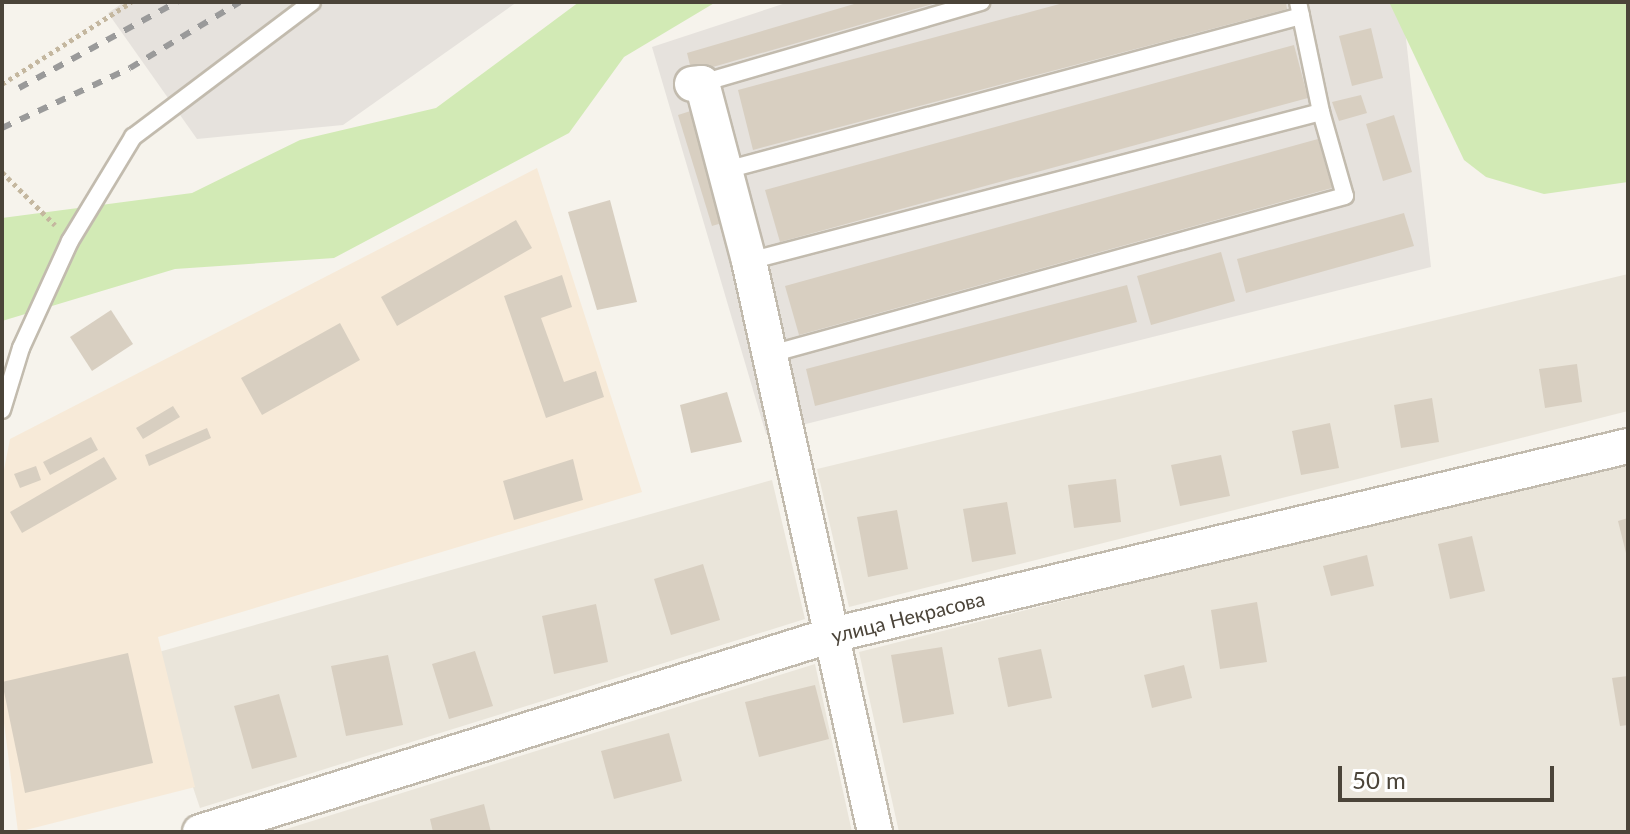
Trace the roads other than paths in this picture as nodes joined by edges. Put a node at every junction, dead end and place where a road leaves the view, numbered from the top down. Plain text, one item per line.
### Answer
1 (312, 2) edge
2 (981, 2) edge
3 (1300, 9) edge
4 (697, 84) joint
5 (1321, 112) junction
6 (726, 170) junction
7 (749, 261) junction
8 (767, 355) junction
9 (2, 410) edge
10 (1628, 446) edge
11 (832, 635) junction
12 (200, 832) edge
13 (875, 832) edge

1 - 9 lane
2 - 4 lane
3 - 5 lane
3 - 6 lane
4 - 6 street
5 - 7 lane
5 - 8 lane
6 - 7 street
7 - 8 street
8 - 11 street
10 - 11 street, улица Некрасова
11 - 12 street, улица Некрасова
11 - 13 street

